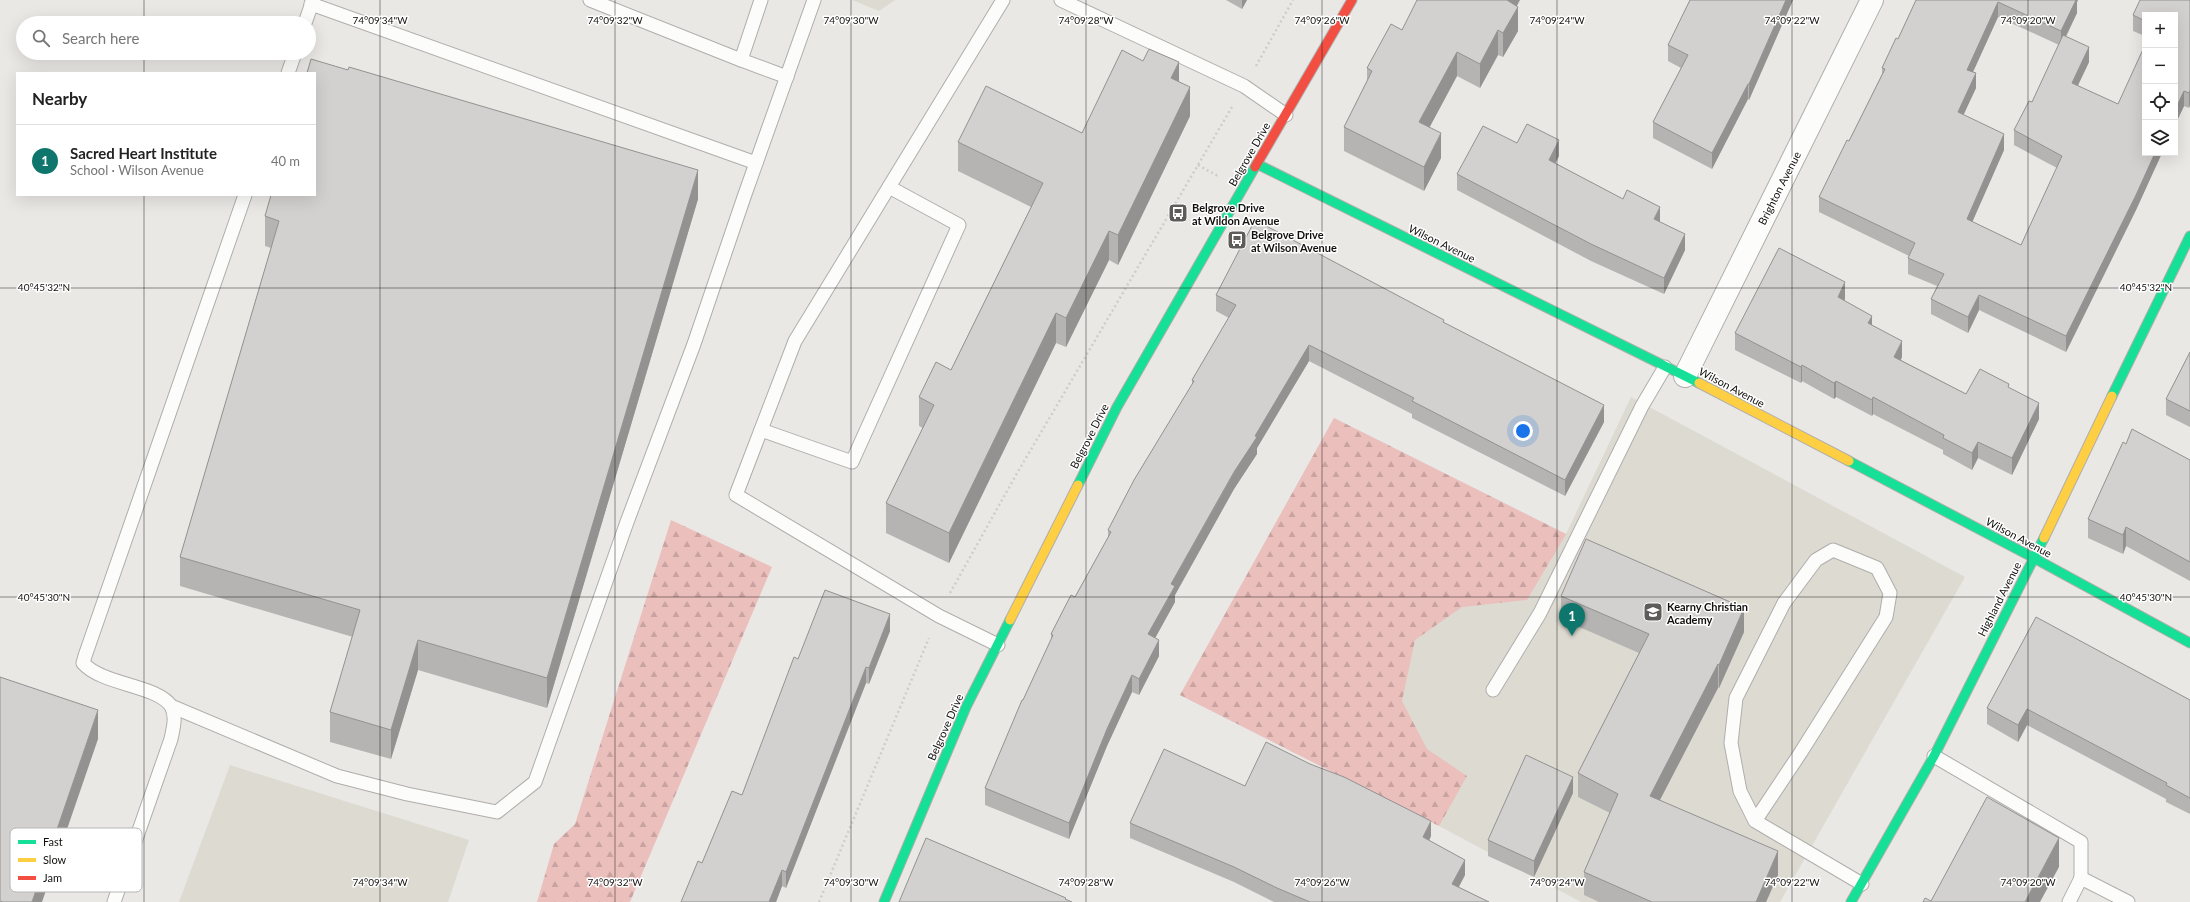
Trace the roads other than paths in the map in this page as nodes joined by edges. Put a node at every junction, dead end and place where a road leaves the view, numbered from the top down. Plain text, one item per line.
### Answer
1 (590, 0) edge
2 (761, 0) edge
3 (814, 0) edge
4 (1003, 0) edge
5 (1061, 0) edge
6 (1352, 0) edge
7 (1872, 0) edge
8 (312, 2) edge
9 (307, 16) edge
10 (292, 60) edge
11 (741, 60) junction
12 (288, 72) edge
13 (787, 77) junction
14 (1286, 115) junction
15 (756, 163) junction
16 (1257, 164) junction
17 (889, 187) junction
18 (245, 196) edge
19 (2190, 236) edge
20 (1665, 367) junction
21 (1685, 376) junction
22 (761, 430) junction
23 (2034, 558) junction
24 (2190, 643) edge
25 (998, 645) junction
26 (1493, 690) dead end
27 (171, 706) junction
28 (1934, 756) junction
29 (1755, 821) junction
30 (140, 828) edge
31 (910, 839) junction
32 (932, 849) edge
33 (2081, 878) junction
34 (1862, 884) junction
35 (117, 892) edge
36 (114, 902) edge
37 (884, 902) edge
38 (1851, 902) edge
39 (2069, 902) edge
40 (2128, 902) edge

1 - 11 lane
2 - 11 lane
3 - 13 lane
4 - 17 lane
5 - 14 lane
6 - 14 street, Belgrove Drive
7 - 21 street, Brighton Avenue
8 - 9 lane
8 - 15 lane
10 - 12 lane
11 - 13 lane
13 - 15 lane
14 - 16 street, Belgrove Drive
15 - 27 lane
16 - 20 street, Wilson Avenue
16 - 25 street, Belgrove Drive
17 - 22 lane
17 - 22 lane
18 - 27 lane
19 - 23 street, Highland Avenue
20 - 21 street, Wilson Avenue
20 - 26 lane
21 - 23 street, Wilson Avenue
22 - 25 lane
23 - 24 street, Wilson Avenue
23 - 28 street, Highland Avenue
25 - 31 street, Belgrove Drive
27 - 30 lane
28 - 33 lane
28 - 34 street, Highland Avenue
29 - 29 lane
29 - 34 lane
31 - 32 street
31 - 37 street, Belgrove Drive
33 - 39 lane
33 - 40 lane
34 - 38 street, Highland Avenue
35 - 36 lane

